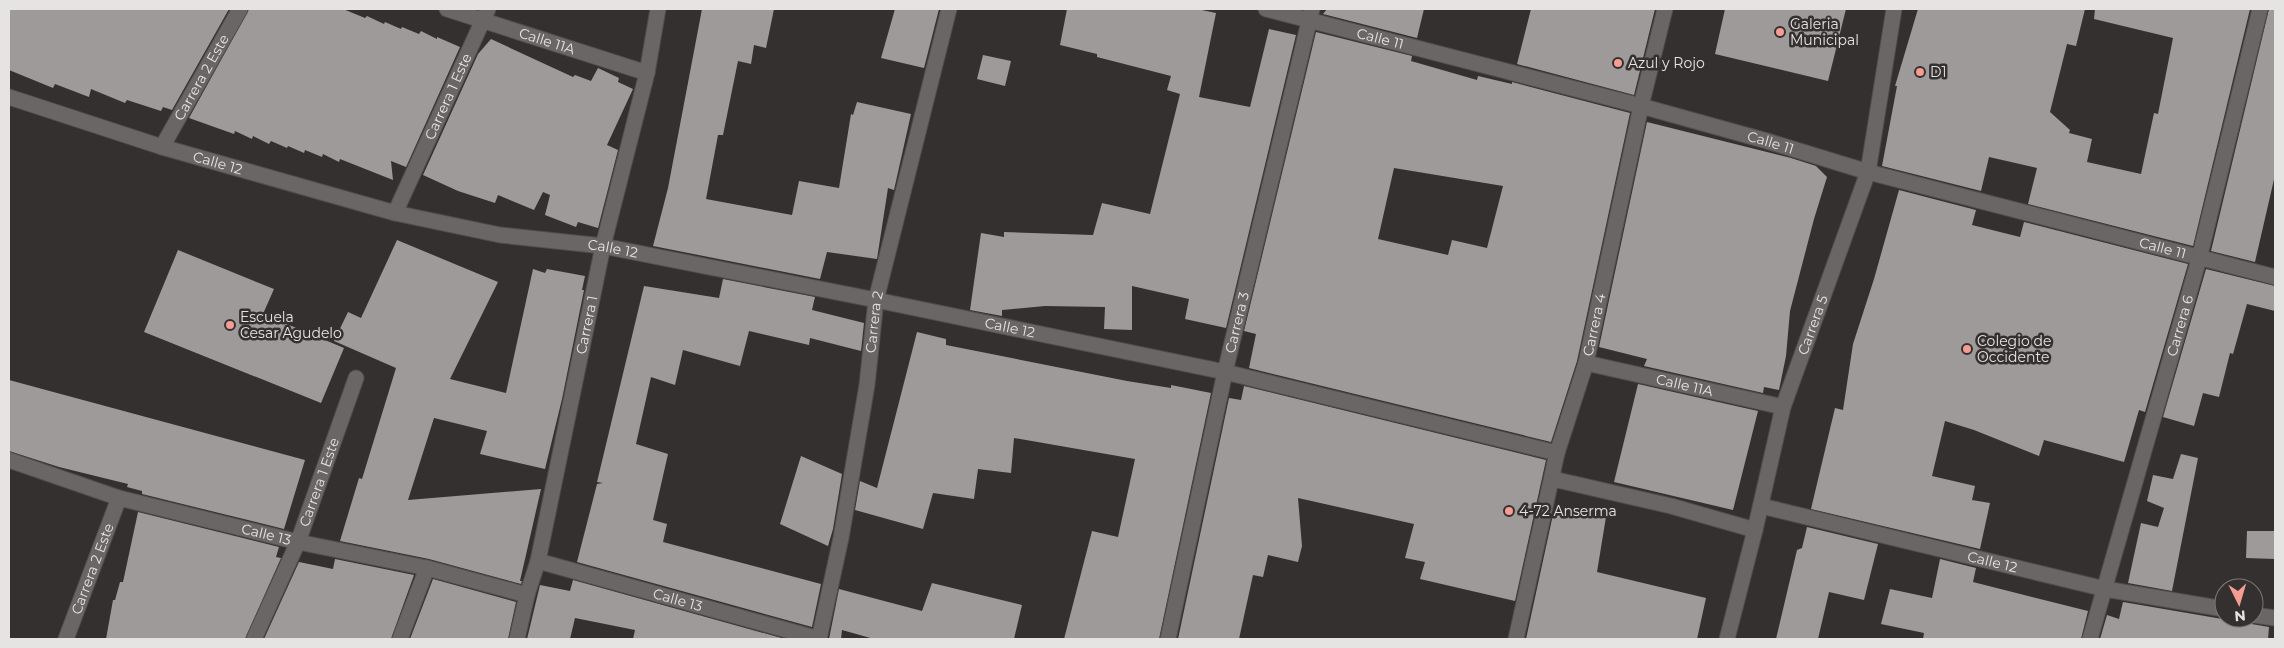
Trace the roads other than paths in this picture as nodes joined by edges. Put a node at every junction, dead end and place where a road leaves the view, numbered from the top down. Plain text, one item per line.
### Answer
1 (240, 9) edge
2 (447, 9) edge
3 (658, 9) edge
4 (949, 9) edge
5 (1266, 9) edge
6 (1665, 9) edge
7 (1894, 9) edge
8 (2260, 9) edge
9 (486, 14) edge
10 (1311, 14) edge
11 (647, 73) junction
12 (9, 97) edge
13 (1641, 106) junction
14 (162, 147) junction
15 (1868, 172) junction
16 (395, 212) junction
17 (603, 246) junction
18 (2199, 259) junction
19 (2275, 278) edge
20 (876, 300) junction
21 (1586, 363) junction
22 (1225, 372) junction
23 (356, 378) dead end
24 (1783, 407) junction
25 (1557, 453) junction
26 (9, 460) edge
27 (1553, 479) junction
28 (119, 498) junction
29 (1761, 506) junction
30 (1755, 530) junction
31 (298, 542) junction
32 (538, 561) junction
33 (427, 568) junction
34 (2105, 589) junction
35 (527, 595) junction
36 (2214, 607) edge
37 (66, 639) edge
38 (254, 639) edge
39 (400, 639) edge
40 (517, 639) edge
41 (819, 639) edge
42 (1168, 639) edge
43 (1516, 639) edge
44 (1727, 639) edge
45 (2090, 639) edge

1 - 14 street, Carrera 2 Este
2 - 9 street, Calle 11A
3 - 11 street, Carrera 1
4 - 20 street, Carrera 2
5 - 10 street, Calle 11
6 - 13 street, Carrera 4
7 - 15 street, Carrera 5
8 - 18 street, Carrera 6
9 - 11 street, Calle 11A
9 - 16 street, Carrera 1 Este
10 - 13 street, Calle 11
10 - 22 street, Carrera 3
11 - 17 street, Carrera 1
12 - 14 street, Calle 12
13 - 15 street, Calle 11
13 - 21 street, Carrera 4
14 - 16 street, Calle 12
15 - 18 street, Calle 11
15 - 24 street, Carrera 5
16 - 17 street, Calle 12
17 - 20 street, Calle 12
17 - 32 street, Carrera 1
18 - 19 street, Calle 11
18 - 34 street, Carrera 6
20 - 22 street, Calle 12
20 - 41 street, Carrera 2
21 - 24 street, Calle 11A
21 - 25 street, Carrera 4
22 - 25 street, Calle 12
22 - 42 street, Carrera 3
23 - 31 street, Carrera 1 Este
24 - 29 street, Carrera 5
25 - 27 street, Carrera 4
26 - 28 street, Calle 13
27 - 30 street
27 - 43 street, Carrera 4
28 - 31 street, Calle 13
28 - 37 street, Carrera 2 Este
29 - 30 street, Carrera 5
29 - 34 street, Calle 12
30 - 44 street, Carrera 5
31 - 33 street, Calle 13
31 - 38 street, Carrera 1 Este
32 - 35 street, Carrera 1
32 - 41 street, Calle 13
33 - 35 street, Calle 13
33 - 39 street
34 - 36 street, Calle 12
34 - 45 street, Carrera 6
35 - 40 street, Carrera 1

